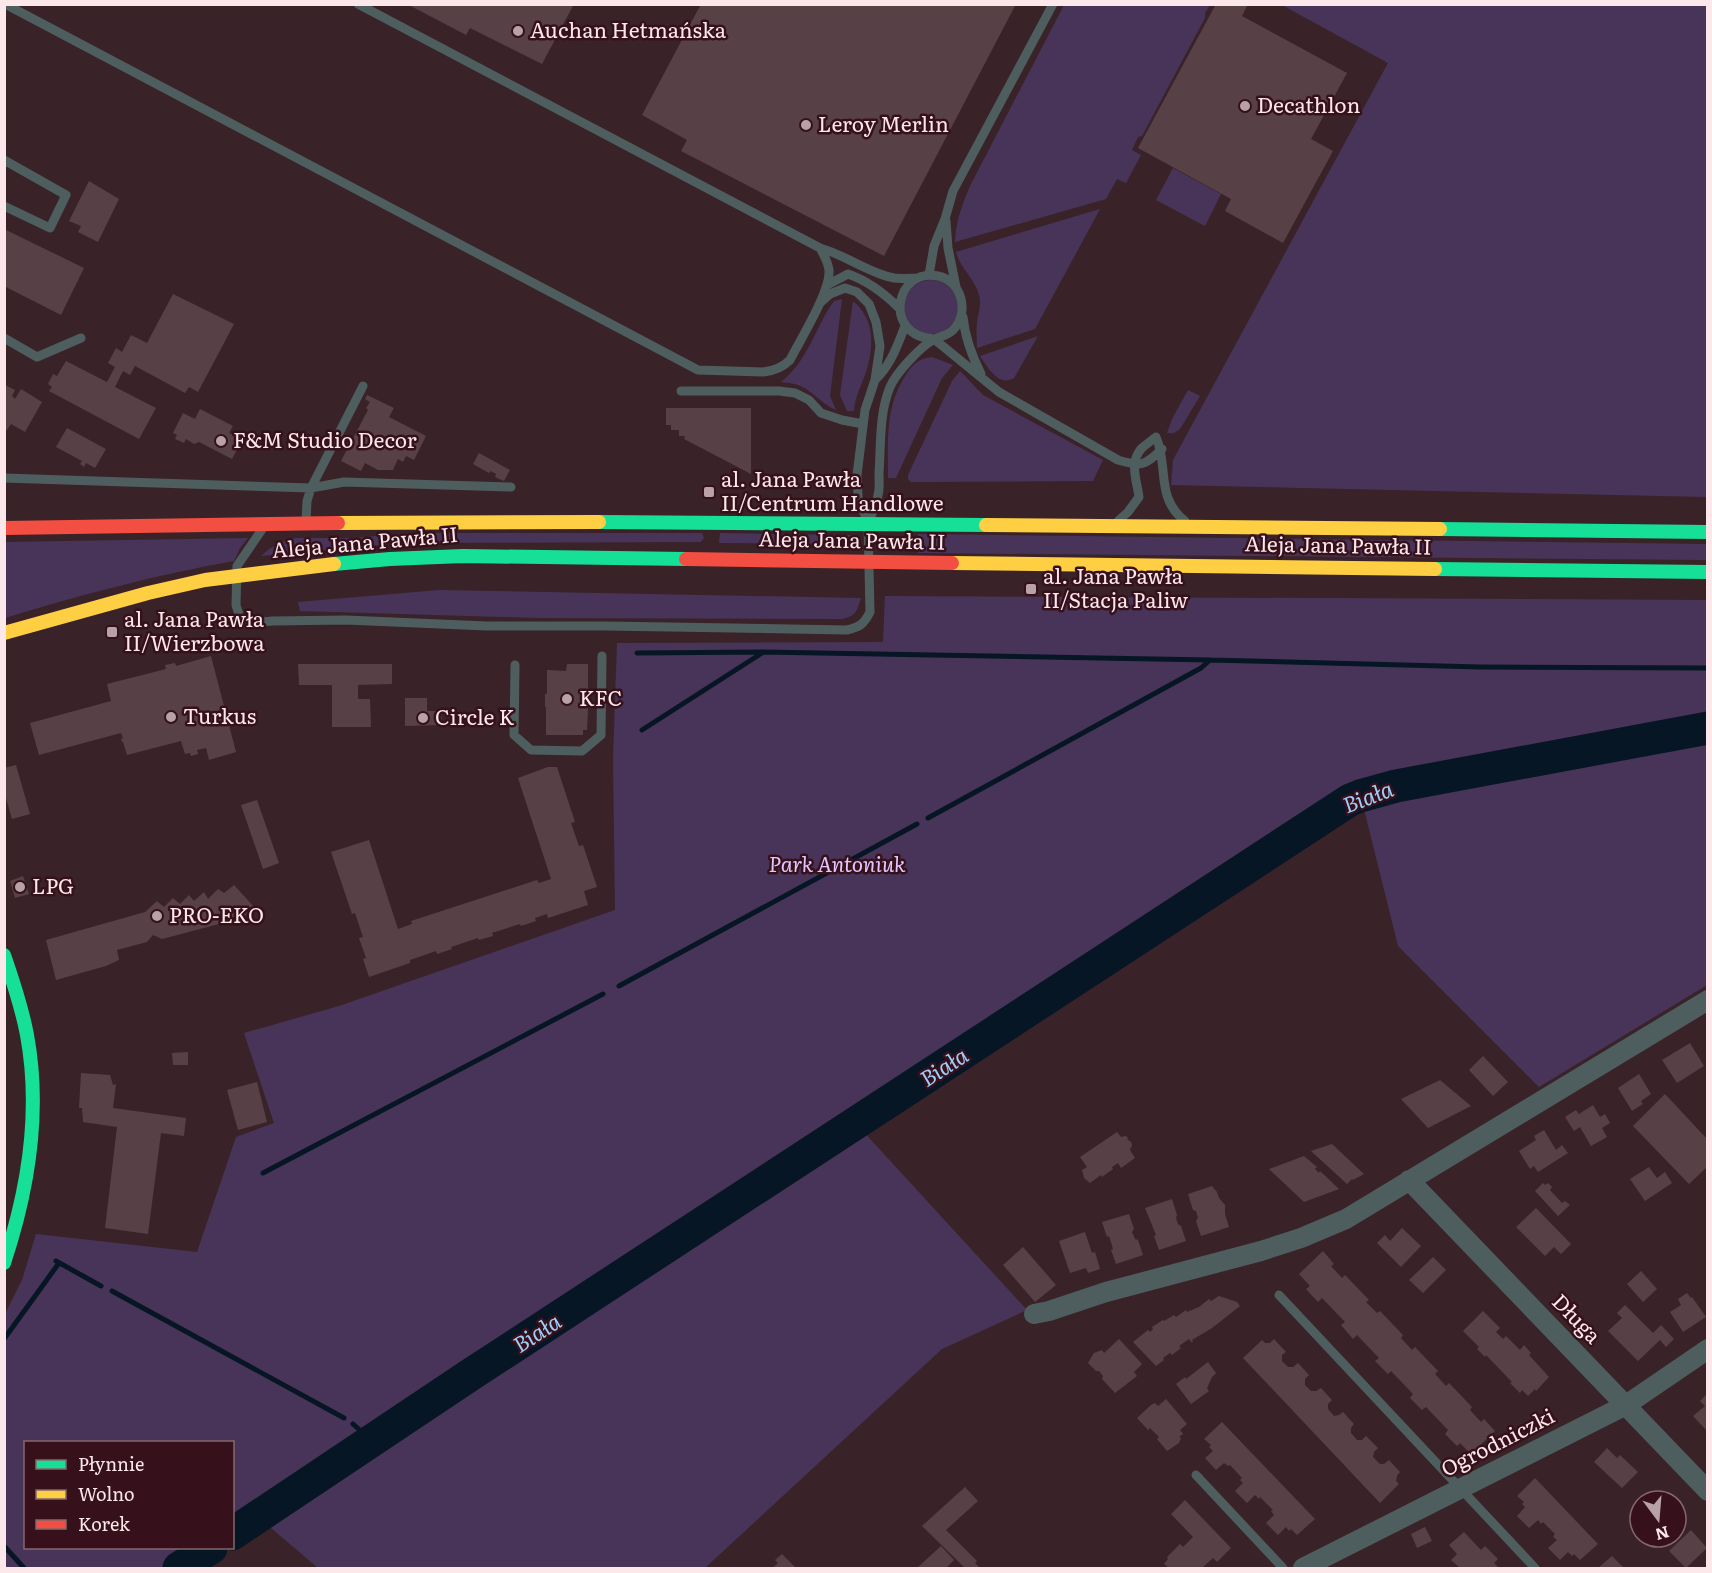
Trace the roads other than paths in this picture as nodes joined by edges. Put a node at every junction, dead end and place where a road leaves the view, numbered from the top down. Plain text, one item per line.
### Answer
1 (5, 4) edge
2 (358, 4) edge
3 (1053, 4) edge
4 (4, 160) edge
5 (4, 206) edge
6 (945, 219) junction
7 (820, 248) junction
8 (929, 275) junction
9 (918, 278) junction
10 (827, 285) junction
11 (956, 287) junction
12 (819, 304) junction
13 (899, 308) junction
14 (962, 313) junction
15 (905, 326) junction
16 (4, 338) edge
17 (81, 338) dead end
18 (934, 339) junction
19 (984, 379) junction
20 (875, 380) junction
21 (363, 386) dead end
22 (681, 391) dead end
23 (863, 424) junction
24 (1134, 465) junction
25 (4, 478) edge
26 (511, 487) dead end
27 (311, 488) junction
28 (700, 522) junction
29 (266, 523) junction
30 (306, 524) junction
31 (868, 524) junction
32 (1111, 525) junction
33 (1191, 526) junction
34 (4, 528) edge
35 (1707, 532) edge
36 (700, 559) junction
37 (869, 562) junction
38 (1707, 572) edge
39 (236, 576) junction
40 (4, 633) edge
41 (603, 656) dead end
42 (515, 665) dead end
43 (4, 955) edge
44 (1707, 1000) edge
45 (1409, 1180) junction
46 (4, 1263) edge
47 (1279, 1295) dead end
48 (1034, 1314) dead end
49 (1707, 1349) edge
50 (1626, 1405) junction
51 (1196, 1475) dead end
52 (1461, 1490) junction
53 (1707, 1491) edge
54 (1283, 1569) edge
55 (1303, 1569) edge
56 (1535, 1569) edge

1 - 12 lane
2 - 7 lane
3 - 6 lane
4 - 5 lane
6 - 8 lane
6 - 11 lane
7 - 9 lane
7 - 10 lane
8 - 9 lane
8 - 11 lane
9 - 13 lane
10 - 12 lane
10 - 13 lane
11 - 14 lane
12 - 20 lane
13 - 15 lane
14 - 18 lane
14 - 19 lane
15 - 18 lane
15 - 20 lane
16 - 17 lane
18 - 19 lane
18 - 31 lane
19 - 24 lane
20 - 23 lane
21 - 27 lane
22 - 23 lane
23 - 31 lane
24 - 32 lane
24 - 33 lane
25 - 27 lane
26 - 27 lane
27 - 30 lane
28 - 30 main road, Aleja Jana Pawła II
28 - 31 main road, Aleja Jana Pawła II
28 - 36 main road
29 - 30 main road, Aleja Jana Pawła II
29 - 34 main road, Aleja Jana Pawła II
29 - 39 lane
31 - 32 main road, Aleja Jana Pawła II
31 - 37 lane
32 - 33 main road, Aleja Jana Pawła II
33 - 35 main road, Aleja Jana Pawła II
36 - 37 main road, Aleja Jana Pawła II
36 - 39 main road, Aleja Jana Pawła II
37 - 38 main road, Aleja Jana Pawła II
37 - 39 lane
39 - 40 main road, Aleja Jana Pawła II
41 - 42 lane
43 - 46 main road
44 - 45 street
45 - 48 street
45 - 50 street, Długa
47 - 52 lane
49 - 50 street, Ogrodniczki
50 - 52 street, Ogrodniczki
50 - 53 street, Długa
51 - 54 lane
52 - 55 street, Ogrodniczki
52 - 56 lane

